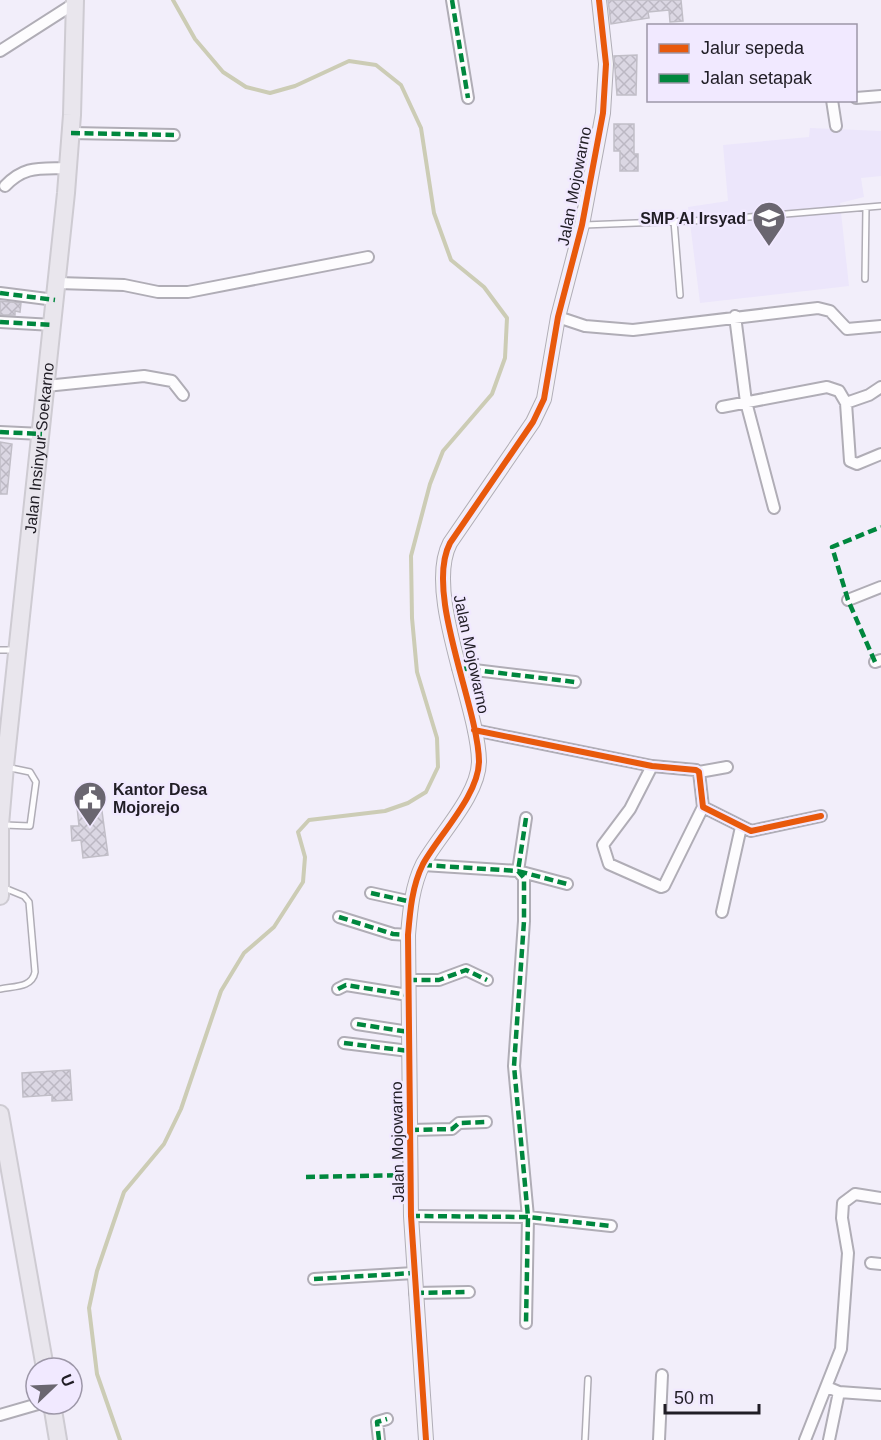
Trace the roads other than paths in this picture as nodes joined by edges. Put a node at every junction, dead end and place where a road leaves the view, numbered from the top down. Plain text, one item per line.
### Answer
1 (452, 0) edge
2 (599, 0) edge
3 (75, 1) edge
4 (0, 51) edge
5 (881, 96) edge
6 (468, 98) dead end
7 (857, 98) edge
8 (832, 102) edge
9 (836, 126) dead end
10 (71, 133) junction
11 (174, 135) dead end
12 (68, 168) junction
13 (4, 186) dead end
14 (881, 206) edge
15 (866, 208) junction
16 (675, 221) junction
17 (582, 225) junction
18 (368, 257) dead end
19 (865, 279) dead end
20 (58, 282) junction
21 (0, 293) edge
22 (680, 294) dead end
23 (55, 300) junction
24 (735, 316) junction
25 (558, 317) junction
26 (0, 322) edge
27 (54, 325) junction
28 (881, 326) edge
29 (46, 386) junction
30 (881, 387) edge
31 (183, 395) dead end
32 (746, 402) junction
33 (846, 403) junction
34 (722, 406) dead end
35 (0, 432) edge
36 (42, 434) junction
37 (881, 454) edge
38 (774, 508) dead end
39 (881, 587) edge
40 (848, 600) dead end
41 (8, 650) edge
42 (458, 668) junction
43 (575, 682) dead end
44 (474, 730) junction
45 (5, 766) junction
46 (652, 766) junction
47 (727, 766) dead end
48 (699, 772) junction
49 (704, 807) junction
50 (821, 816) dead end
51 (526, 818) dead end
52 (0, 825) edge
53 (741, 827) junction
54 (423, 865) junction
55 (518, 871) junction
56 (567, 884) dead end
57 (0, 886) edge
58 (371, 893) dead end
59 (0, 896) edge
60 (412, 902) junction
61 (722, 912) dead end
62 (339, 918) dead end
63 (408, 935) junction
64 (408, 980) junction
65 (487, 980) dead end
66 (0, 988) edge
67 (338, 989) dead end
68 (408, 995) junction
69 (357, 1024) dead end
70 (409, 1032) junction
71 (344, 1043) dead end
72 (409, 1051) junction
73 (486, 1122) dead end
74 (0, 1123) edge
75 (410, 1130) junction
76 (881, 1198) edge
77 (411, 1216) junction
78 (528, 1216) junction
79 (611, 1227) dead end
80 (414, 1273) junction
81 (314, 1279) dead end
82 (469, 1292) dead end
83 (415, 1293) junction
84 (526, 1323) dead end
85 (43, 1356) edge
86 (662, 1375) dead end
87 (588, 1379) dead end
88 (826, 1387) junction
89 (840, 1392) junction
90 (881, 1395) edge
91 (24, 1408) edge
92 (0, 1415) edge
93 (54, 1416) edge
94 (387, 1419) dead end
95 (58, 1440) edge
96 (379, 1440) edge
97 (426, 1440) edge
98 (585, 1440) edge
99 (659, 1440) edge
100 (805, 1440) edge
101 (829, 1440) edge

1 - 6 street
2 - 17 street, Jalan Mojowarno
3 - 4 street
3 - 10 main road, Jalan Insinyur Soekarno
5 - 7 street
8 - 9 street
10 - 11 street
10 - 12 main road, Jalan Insinyur Soekarno
12 - 13 street
12 - 20 main road, Jalan Insinyur Soekarno
14 - 15 lane
15 - 16 lane
15 - 19 lane
16 - 17 lane
16 - 22 lane
17 - 25 street, Jalan Mojowarno
18 - 20 street
20 - 23 main road, Jalan Insinyur Soekarno
21 - 23 street
23 - 27 main road, Jalan Insinyur Soekarno
24 - 25 street
24 - 28 street
24 - 32 street
25 - 42 street, Jalan Mojowarno
26 - 27 street
27 - 29 main road, Jalan Insinyur Soekarno
29 - 31 street
29 - 36 main road, Jalan Insinyur Soekarno
30 - 33 street
32 - 33 street
32 - 34 street
32 - 38 street
33 - 37 street
35 - 36 street
36 - 41 main road, Jalan Insinyur Soekarno
39 - 40 street
41 - 45 main road, Jalan Insinyur Soekarno
42 - 43 street
42 - 44 street, Jalan Mojowarno
44 - 46 street
44 - 54 street, Jalan Mojowarno
45 - 52 main road, Jalan Insinyur Soekarno
45 - 52 lane
46 - 48 street
46 - 49 street
47 - 48 street
48 - 49 street
49 - 53 street
50 - 53 street
51 - 55 street
52 - 57 main road, Jalan Insinyur Soekarno
53 - 61 street
54 - 55 street
54 - 60 street, Jalan Mojowarno
55 - 56 street
55 - 78 street
57 - 59 main road, Jalan Insinyur Soekarno
57 - 66 lane
58 - 60 street
60 - 63 street, Jalan Mojowarno
62 - 63 street
63 - 64 street, Jalan Mojowarno
64 - 65 street
64 - 68 street, Jalan Mojowarno
67 - 68 street
68 - 70 street, Jalan Mojowarno
69 - 70 street
70 - 72 street, Jalan Mojowarno
71 - 72 street
72 - 75 street, Jalan Mojowarno
73 - 75 street
74 - 85 main road
75 - 77 street, Jalan Mojowarno
76 - 88 street
77 - 78 street
77 - 80 street, Jalan Mojowarno
78 - 79 street
78 - 84 street
80 - 81 street
80 - 83 street, Jalan Mojowarno
82 - 83 street
83 - 97 street, Jalan Mojowarno
86 - 99 street
87 - 98 lane
88 - 89 street
88 - 100 street
89 - 90 street
89 - 101 street
91 - 92 street
93 - 95 main road
94 - 96 street

